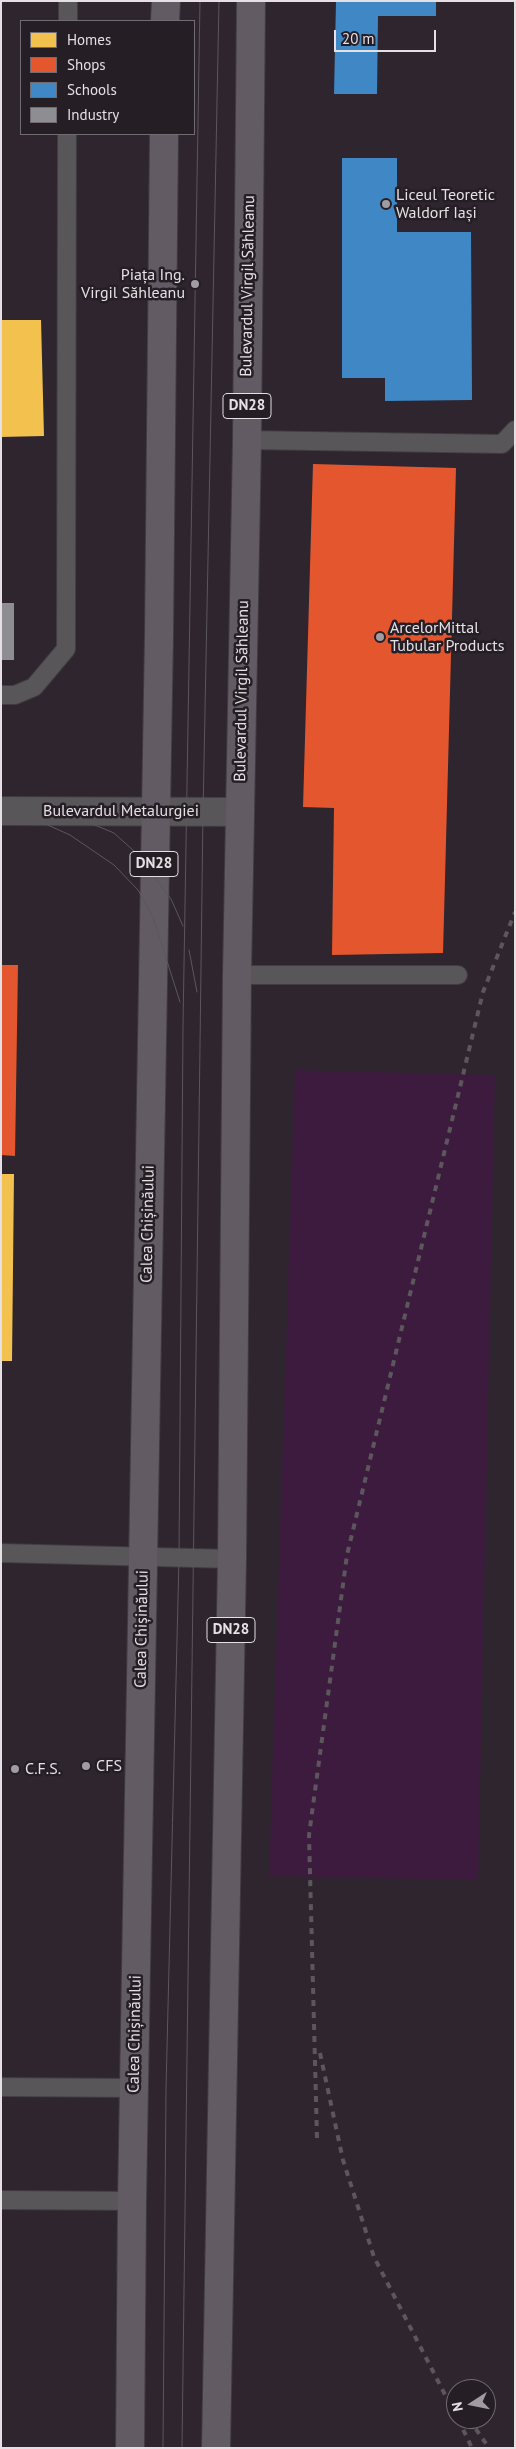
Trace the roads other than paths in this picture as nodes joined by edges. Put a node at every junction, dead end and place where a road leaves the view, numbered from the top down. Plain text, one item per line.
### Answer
1 (68, 1) edge
2 (166, 1) edge
3 (251, 1) edge
4 (68, 20) edge
5 (166, 20) edge
6 (67, 135) edge
7 (164, 135) edge
8 (515, 430) edge
9 (247, 440) junction
10 (1, 695) edge
11 (1, 811) edge
12 (155, 811) junction
13 (240, 812) junction
14 (237, 975) junction
15 (458, 975) dead end
16 (1, 1553) edge
17 (144, 1557) junction
18 (232, 1559) junction
19 (1, 2087) edge
20 (134, 2088) junction
21 (1, 2200) edge
22 (132, 2201) junction
23 (130, 2448) edge
24 (216, 2448) edge

1 - 4 lane
2 - 5 main road
3 - 9 main road, Bulevardul Virgil Săhleanu / DN28
6 - 10 lane
7 - 12 main road, DN28
8 - 9 lane
9 - 13 main road, Bulevardul Virgil Săhleanu / DN28
11 - 12 main road, Bulevardul Metalurgiei
12 - 13 main road, Bulevardul Metalurgiei
12 - 17 main road, Calea Chișinăului / DN28
13 - 14 main road, DN28
14 - 15 lane
14 - 18 main road, DN28
16 - 17 lane
17 - 18 lane
17 - 20 main road, Calea Chișinăului / DN28
18 - 24 main road, DN28
19 - 20 lane
20 - 22 main road, Calea Chișinăului / DN28
21 - 22 lane
22 - 23 main road, Calea Chișinăului / DN28

